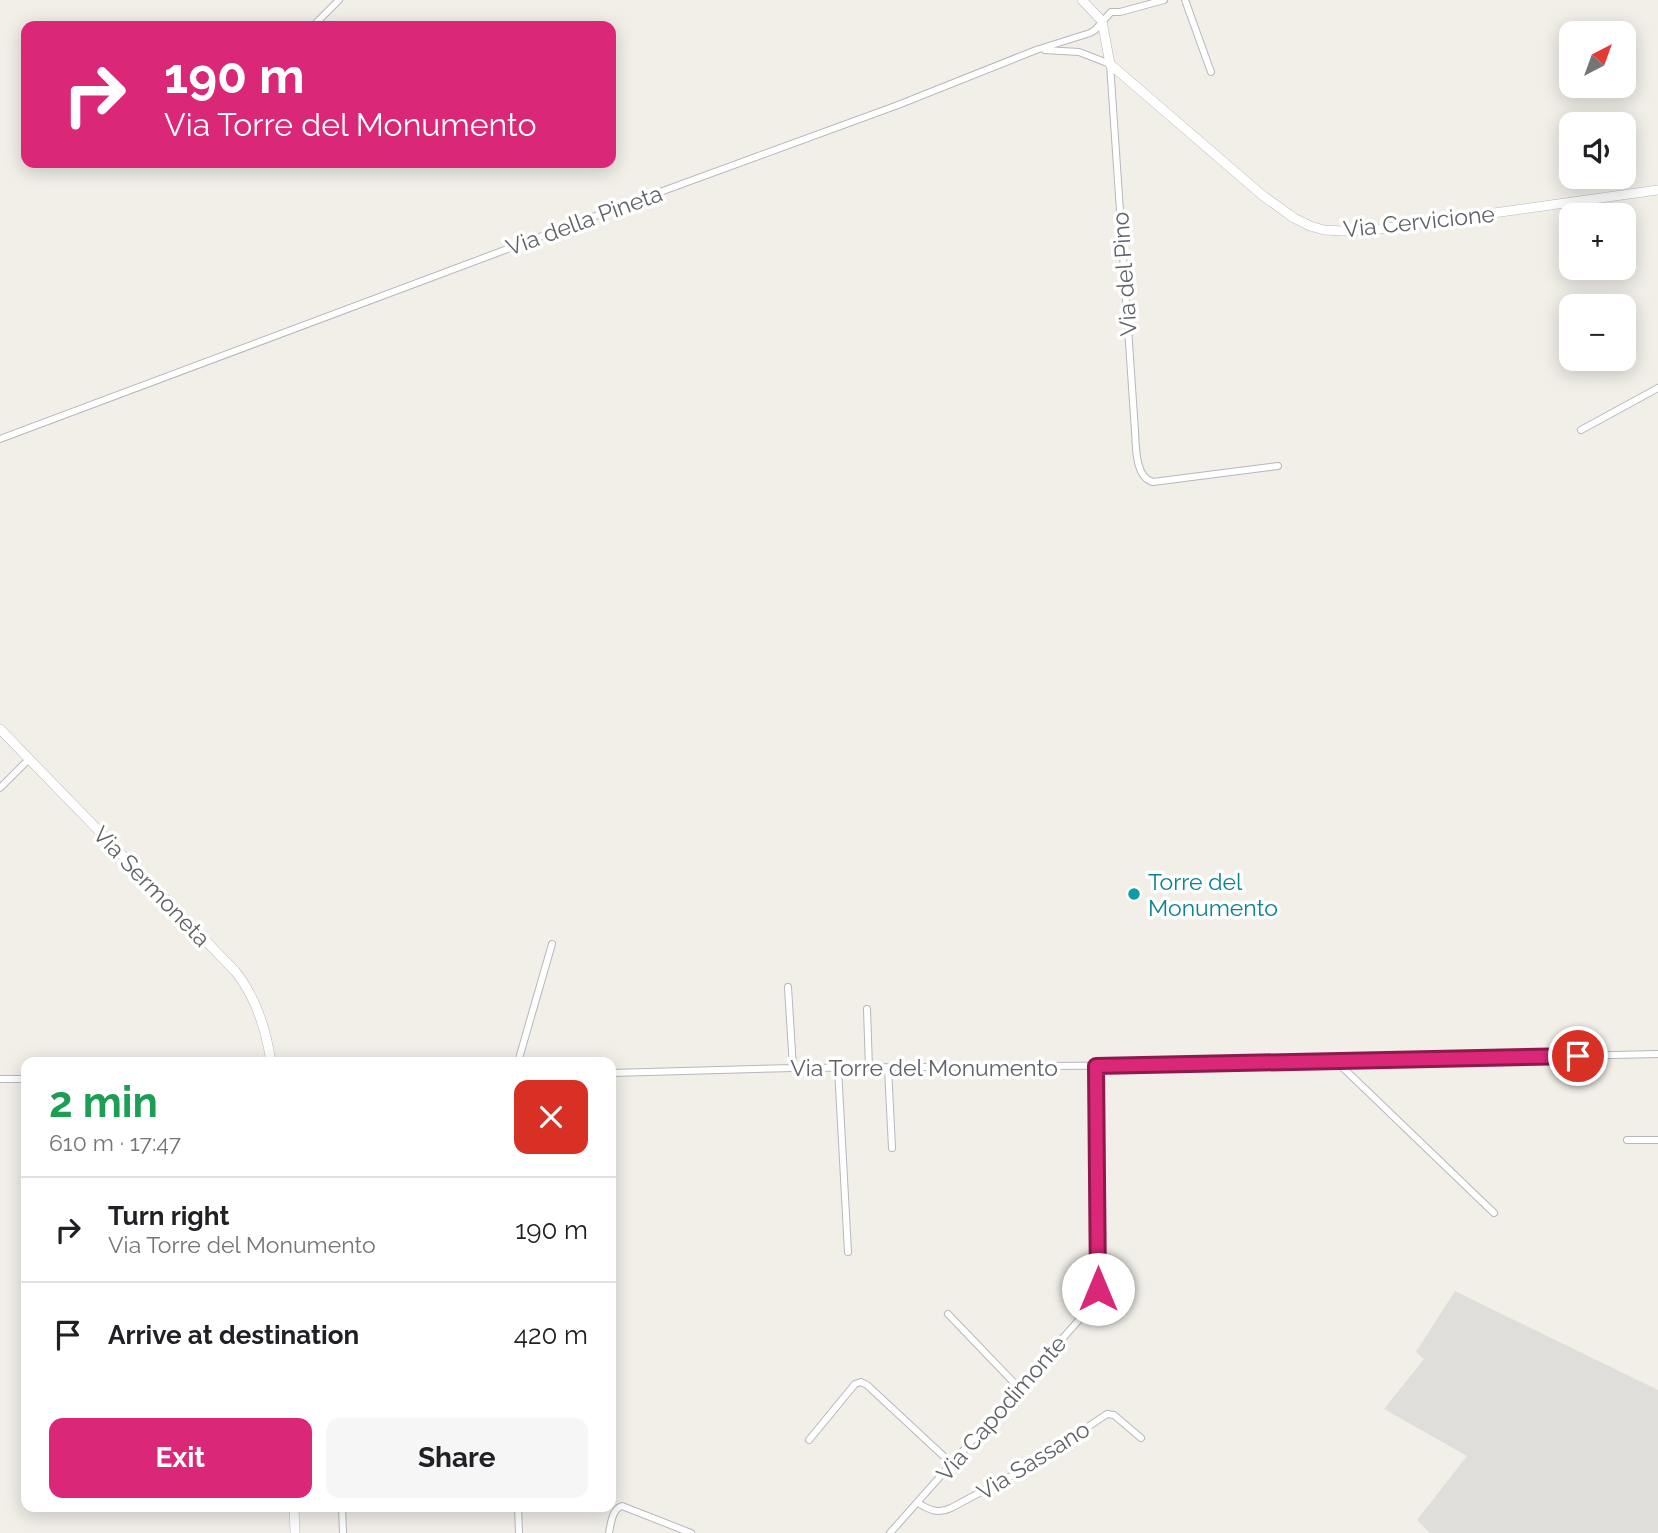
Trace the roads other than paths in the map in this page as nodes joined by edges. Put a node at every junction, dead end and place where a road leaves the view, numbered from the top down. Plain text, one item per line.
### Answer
1 (339, 0) edge
2 (1082, 0) edge
3 (1164, 0) edge
4 (1185, 0) edge
5 (318, 21) edge
6 (1102, 21) junction
7 (1036, 50) junction
8 (1110, 64) junction
9 (1212, 72) dead end
10 (1658, 190) edge
11 (1658, 388) edge
12 (1581, 430) dead end
13 (0, 439) edge
14 (1278, 466) dead end
15 (0, 730) edge
16 (29, 760) junction
17 (0, 788) edge
18 (552, 944) dead end
19 (788, 987) dead end
20 (867, 1009) dead end
21 (1658, 1054) edge
22 (270, 1057) edge
23 (519, 1057) edge
24 (1337, 1062) junction
25 (1096, 1066) junction
26 (793, 1068) junction
27 (838, 1068) junction
28 (869, 1068) junction
29 (888, 1068) junction
30 (616, 1073) edge
31 (21, 1079) edge
32 (0, 1080) edge
33 (1627, 1140) dead end
34 (1658, 1140) edge
35 (892, 1149) dead end
36 (1494, 1213) dead end
37 (848, 1252) dead end
38 (948, 1314) dead end
39 (1019, 1388) junction
40 (1142, 1438) dead end
41 (809, 1440) dead end
42 (952, 1464) junction
43 (918, 1503) junction
44 (616, 1511) edge
45 (294, 1512) edge
46 (342, 1512) edge
47 (518, 1512) edge
48 (615, 1512) edge
49 (295, 1533) edge
50 (343, 1533) edge
51 (519, 1533) edge
52 (609, 1533) edge
53 (691, 1533) edge
54 (890, 1533) edge

1 - 5 street
2 - 6 street
3 - 6 street, Via della Pineta
4 - 9 street
6 - 7 street, Via della Pineta
6 - 8 street
7 - 8 street, Via Cervicione
7 - 13 street, Via della Pineta
8 - 10 street, Via Cervicione
8 - 14 street, Via del Pino
11 - 12 street
15 - 16 street, Via Sermoneta
16 - 17 street
16 - 22 street, Via Sermoneta
18 - 23 street
19 - 26 street
20 - 28 street
21 - 24 street, Via Torre del Monumento
24 - 25 street, Via Torre del Monumento
24 - 36 street
25 - 29 street, Via Torre del Monumento
25 - 39 street, Via Capodimonte
26 - 27 street, Via Torre del Monumento
26 - 30 street, Via Torre del Monumento
27 - 28 street, Via Torre del Monumento
27 - 37 street
28 - 29 street, Via Torre del Monumento
29 - 35 street
31 - 32 street
33 - 34 street
38 - 39 street
39 - 42 street, Via Capodimonte
40 - 43 street, Via Sassano
41 - 42 street
42 - 43 street, Via Capodimonte
43 - 54 street, Via Capodimonte
44 - 53 street
45 - 49 street
46 - 50 street
47 - 51 street
48 - 52 street

